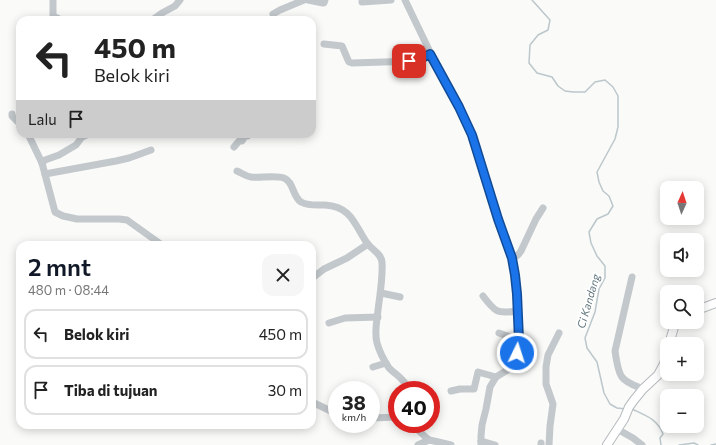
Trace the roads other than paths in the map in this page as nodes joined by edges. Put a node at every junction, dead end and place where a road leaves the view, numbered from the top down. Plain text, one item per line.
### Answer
1 (54, 0) edge
2 (180, 0) edge
3 (304, 0) edge
4 (308, 0) edge
5 (325, 0) edge
6 (391, 0) edge
7 (405, 0) edge
8 (362, 2) dead end
9 (273, 14) dead end
10 (53, 16) edge
11 (158, 16) edge
12 (324, 44) dead end
13 (430, 54) junction
14 (12, 114) dead end
15 (16, 120) edge
16 (30, 138) edge
17 (81, 138) edge
18 (244, 138) edge
19 (234, 147) dead end
20 (151, 150) dead end
21 (42, 163) junction
22 (237, 172) dead end
23 (45, 174) junction
24 (543, 208) dead end
25 (156, 241) edge
26 (368, 244) junction
27 (512, 258) junction
28 (316, 275) edge
29 (632, 277) dead end
30 (380, 293) junction
31 (483, 296) dead end
32 (400, 297) dead end
33 (715, 305) edge
34 (704, 308) edge
35 (517, 311) junction
36 (378, 316) junction
37 (330, 323) dead end
38 (499, 333) dead end
39 (559, 333) dead end
40 (519, 340) junction
41 (386, 362) junction
42 (372, 367) dead end
43 (660, 371) edge
44 (498, 375) junction
45 (403, 381) edge
46 (642, 389) junction
47 (451, 391) dead end
48 (316, 404) edge
49 (328, 410) edge
50 (617, 429) junction
51 (422, 433) edge
52 (429, 440) junction
53 (481, 443) edge
54 (420, 445) edge
55 (451, 445) edge
56 (496, 445) edge
57 (549, 445) edge
58 (607, 445) edge
59 (642, 445) edge

1 - 10 street
2 - 11 street
3 - 9 street
4 - 5 street
6 - 8 street
7 - 13 street
12 - 13 street
13 - 27 street
14 - 15 street
16 - 21 street
17 - 21 street
18 - 19 street
20 - 23 street
21 - 23 street
22 - 26 street
23 - 25 street
24 - 27 street
26 - 28 street
26 - 30 street
27 - 35 street
29 - 46 street
30 - 32 street
30 - 36 street
31 - 35 street
33 - 34 main road
35 - 40 street
36 - 37 street
36 - 41 street
38 - 40 street
39 - 57 street
40 - 44 street
41 - 42 street
41 - 45 street
43 - 46 main road
44 - 47 street
44 - 53 street
46 - 50 main road
48 - 49 street
50 - 58 main road
50 - 59 street
51 - 52 street
52 - 54 street
52 - 55 street
53 - 56 street

